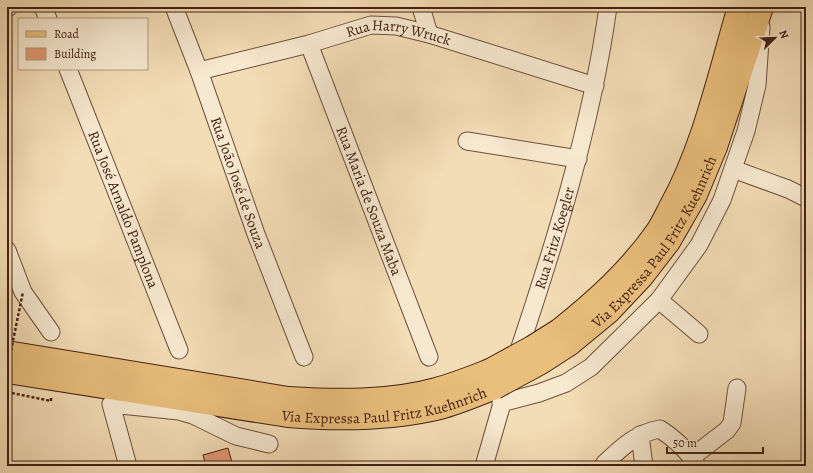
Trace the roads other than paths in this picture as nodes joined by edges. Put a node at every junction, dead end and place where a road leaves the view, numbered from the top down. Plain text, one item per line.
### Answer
1 (43, 7) edge
2 (174, 7) edge
3 (421, 7) edge
4 (608, 7) edge
5 (739, 7) edge
6 (763, 7) edge
7 (48, 18) edge
8 (429, 34) junction
9 (309, 44) junction
10 (68, 70) edge
11 (199, 71) junction
12 (595, 86) junction
13 (467, 141) dead end
14 (578, 159) junction
15 (733, 169) junction
16 (806, 198) edge
17 (7, 250) edge
18 (659, 300) junction
19 (51, 332) dead end
20 (699, 334) dead end
21 (564, 337) junction
22 (179, 350) dead end
23 (7, 352) edge
24 (304, 357) dead end
25 (429, 357) dead end
26 (7, 371) edge
27 (495, 387) junction
28 (737, 388) dead end
29 (640, 435) junction
30 (269, 444) dead end
31 (694, 461) edge
32 (128, 466) edge
33 (484, 466) edge
34 (603, 466) edge
35 (644, 466) edge

1 - 7 street
2 - 11 street, Rua João José de Souza
3 - 8 street
4 - 12 street, Rua Fritz Koegler
5 - 21 main road, Via Expressa Paul Fritz Kuehnrich
6 - 15 street
6 - 21 main road, Via Expressa Paul Fritz Kuehnrich
8 - 9 street, Rua Harry Wruck
8 - 12 street, Rua Harry Wruck
9 - 11 street, Rua Harry Wruck
9 - 25 street, Rua Maria de Souza Maba
10 - 22 street, Rua José Arnaldo Pamplona
11 - 24 street, Rua João José de Souza
12 - 14 street, Rua Fritz Koegler
13 - 14 street
14 - 27 street, Rua Fritz Koegler
15 - 16 street
15 - 18 street
17 - 19 street
18 - 20 street
18 - 27 street
21 - 27 main road, Via Expressa Paul Fritz Kuehnrich, bridge
23 - 27 main road, Via Expressa Paul Fritz Kuehnrich
26 - 27 main road, Via Expressa Paul Fritz Kuehnrich
27 - 33 street, Rua Fritz Koegler
28 - 31 street
29 - 31 street
29 - 34 street
29 - 35 street
30 - 32 street

